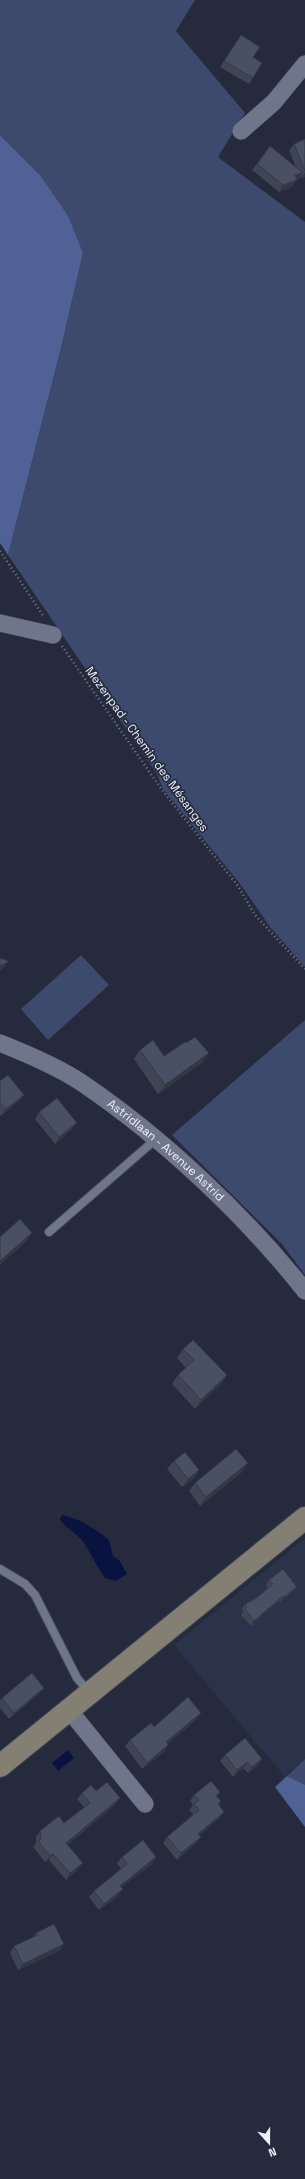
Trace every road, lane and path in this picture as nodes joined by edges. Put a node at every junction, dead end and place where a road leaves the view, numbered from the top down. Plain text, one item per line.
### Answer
1 (305, 64) edge
2 (241, 132) dead end
3 (0, 551) edge
4 (0, 623) edge
5 (53, 635) junction
6 (305, 969) edge
7 (0, 1043) edge
8 (156, 1139) junction
9 (49, 1232) dead end
10 (305, 1292) edge
11 (305, 1518) edge
12 (0, 1569) edge
13 (90, 1693) junction
14 (69, 1710) junction
15 (0, 1766) edge
16 (145, 1804) dead end

1 - 2 street
3 - 5 path, Mezenpad - Chemin des Mésanges
4 - 5 street
5 - 6 path, Mezenpad - Chemin des Mésanges
7 - 8 street, Astridlaan - Avenue Astrid
8 - 9 lane
8 - 10 street, Astridlaan - Avenue Astrid
11 - 13 street
12 - 13 lane
13 - 14 street
14 - 15 street
14 - 16 street

